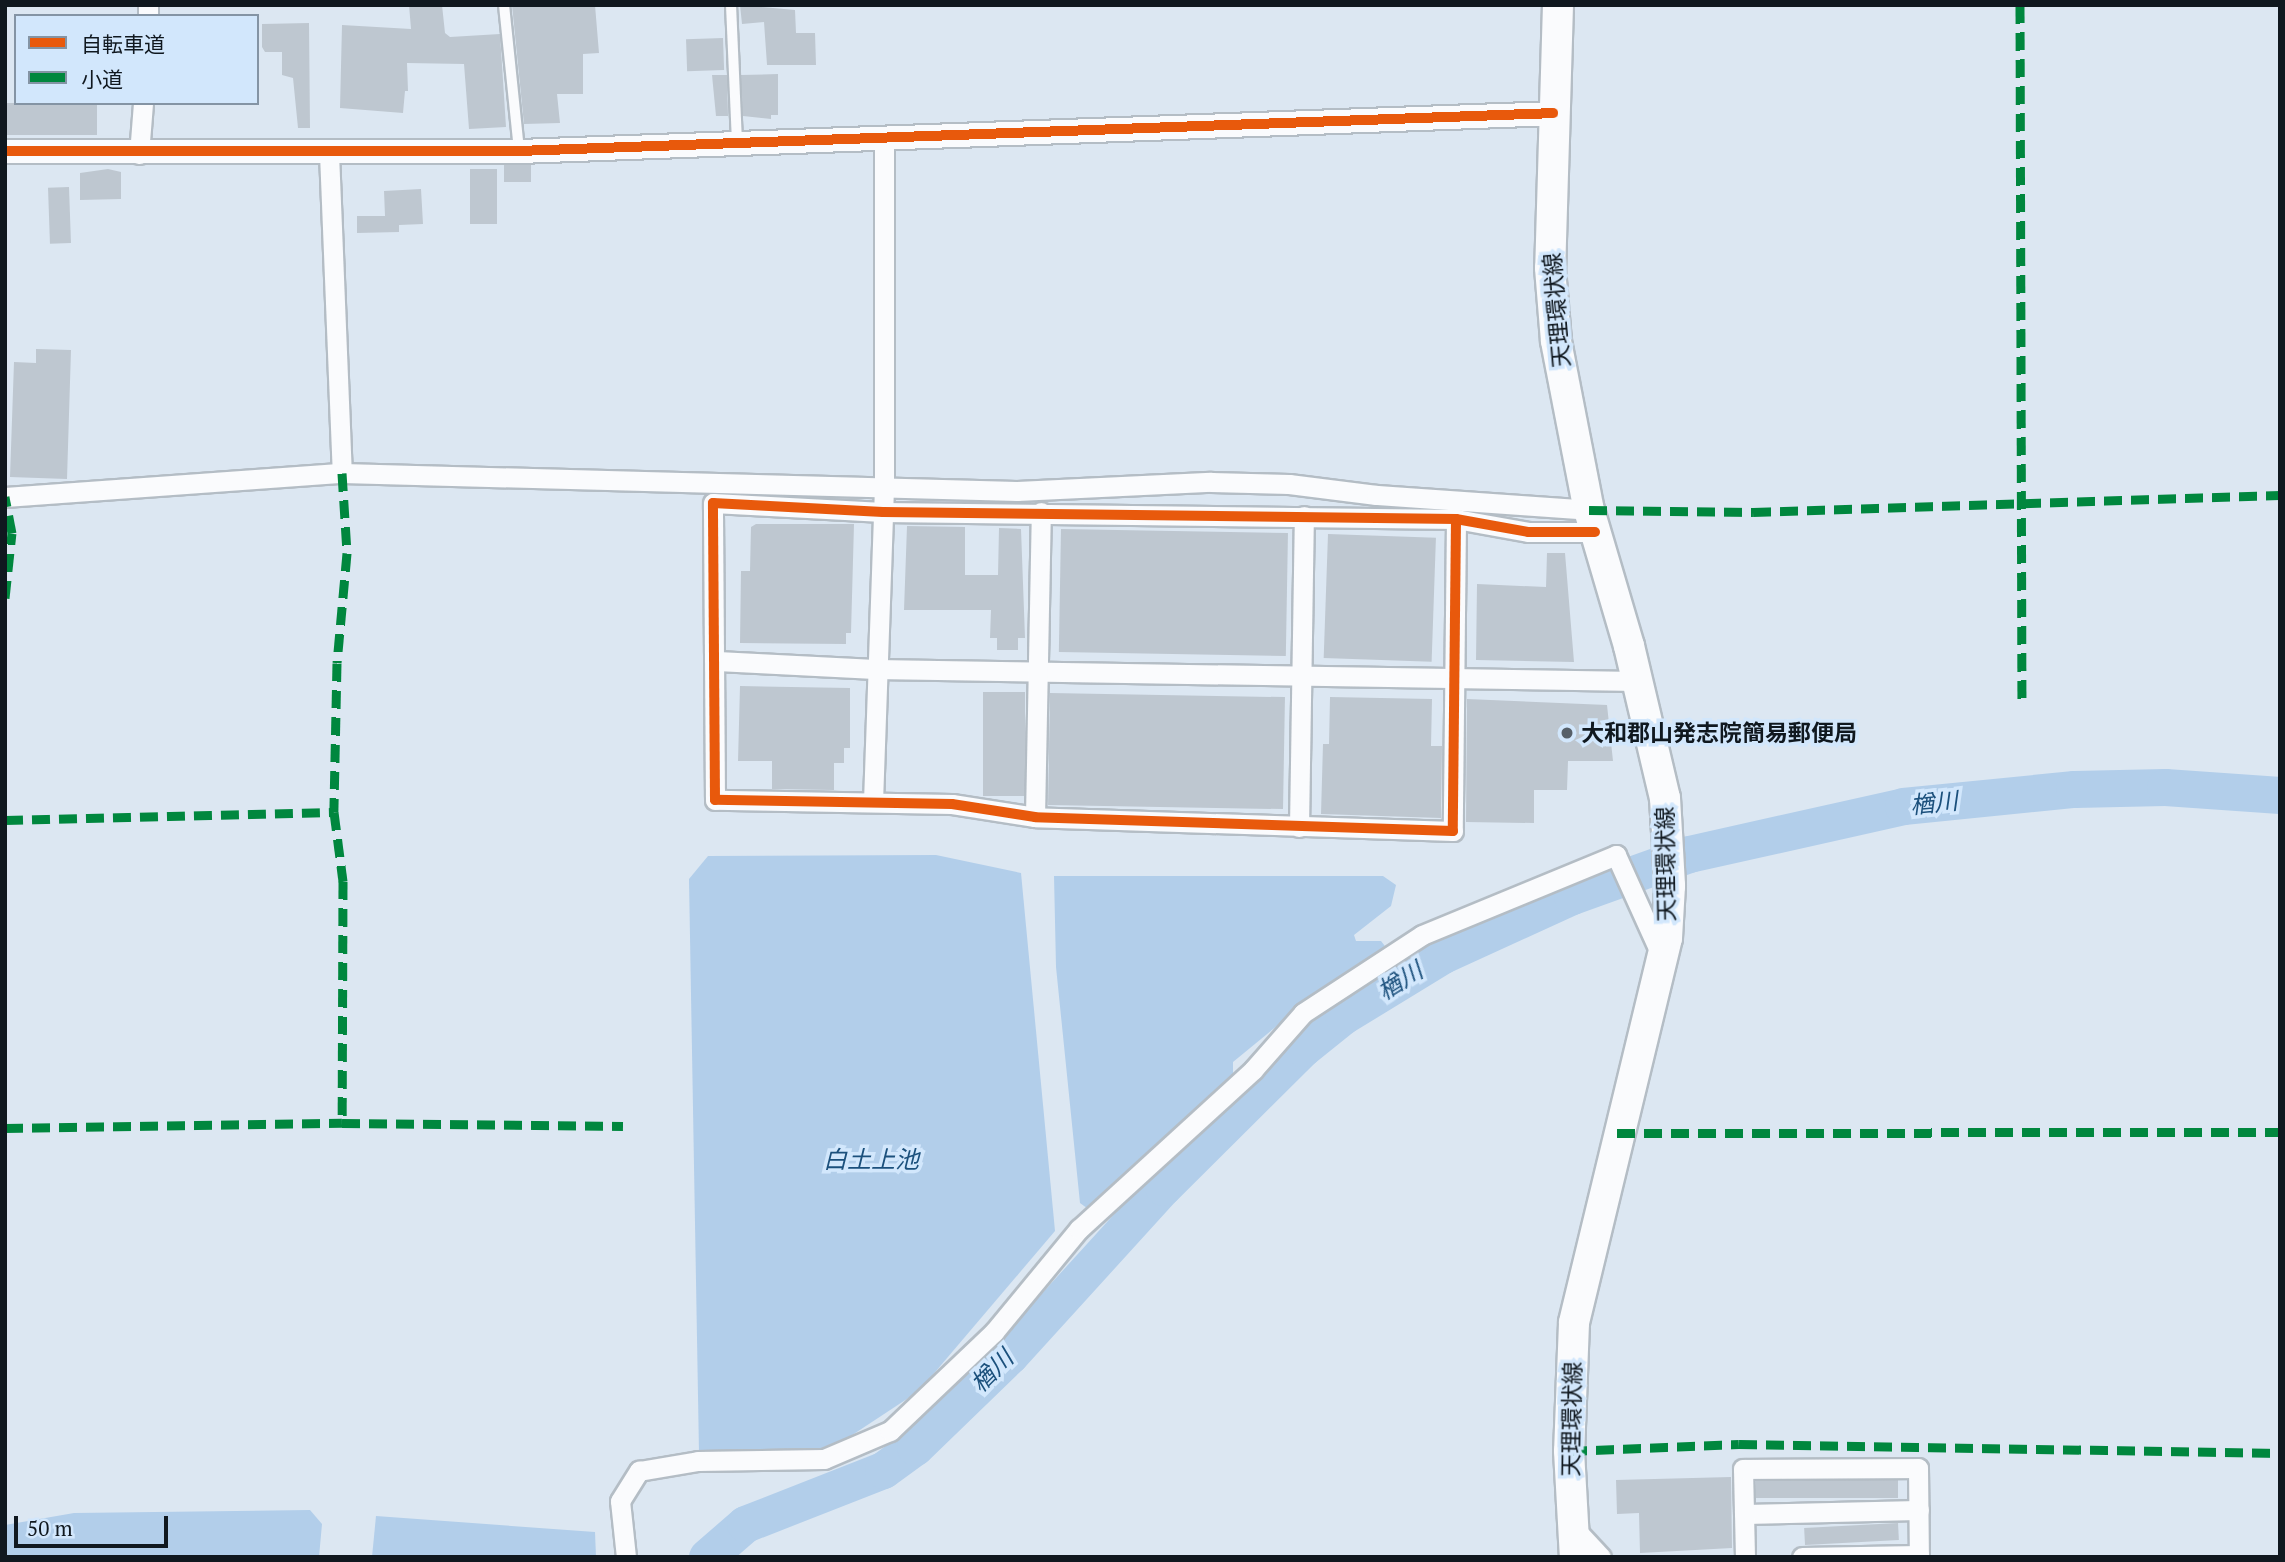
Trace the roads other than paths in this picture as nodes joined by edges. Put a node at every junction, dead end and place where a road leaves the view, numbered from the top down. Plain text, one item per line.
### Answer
1 (504, 5) edge
2 (731, 5) edge
3 (1558, 5) edge
4 (143, 105) edge
5 (1553, 113) junction
6 (884, 136) junction
7 (737, 143) junction
8 (5, 151) edge
9 (519, 151) junction
10 (329, 153) junction
11 (139, 154) junction
12 (342, 473) junction
13 (884, 487) junction
14 (5, 497) edge
15 (883, 512) junction
16 (1041, 512) junction
17 (1304, 516) junction
18 (1456, 519) junction
19 (1592, 521) junction
20 (717, 661) junction
21 (875, 669) junction
22 (1041, 669) junction
23 (1303, 676) junction
24 (1454, 677) junction
25 (1637, 681) junction
26 (873, 802) junction
27 (1035, 817) junction
28 (1300, 827) junction
29 (1662, 957) junction
30 (1919, 1510) junction
31 (1744, 1514) junction
32 (1573, 1527) junction
33 (1919, 1556) edge
34 (626, 1557) edge
35 (1575, 1557) edge
36 (1601, 1557) edge
37 (1745, 1557) edge
38 (1802, 1557) edge

1 - 9 lane
2 - 7 lane
3 - 5 main road, 天理環状線
4 - 11 street
5 - 6 street
5 - 19 main road, 天理環状線
6 - 7 street
6 - 13 street
7 - 9 street
8 - 11 street
9 - 10 street
10 - 11 street
10 - 12 street
12 - 13 street
12 - 14 street
13 - 15 street
13 - 19 street
15 - 16 street
15 - 20 street
15 - 21 street
16 - 17 street
16 - 22 street
17 - 18 street
17 - 23 street
18 - 19 street
18 - 24 street
19 - 25 main road, 天理環状線
20 - 21 street
20 - 26 street
21 - 22 street
21 - 26 street
22 - 23 street
22 - 27 street
23 - 24 street
23 - 28 street
24 - 25 street
24 - 28 street
25 - 29 main road, 天理環状線
26 - 27 street
27 - 28 street
29 - 32 main road, 天理環状線
29 - 34 street
30 - 31 street
30 - 31 street
30 - 33 street
31 - 37 street
32 - 35 main road, 天理環状線
32 - 36 street
33 - 38 street

